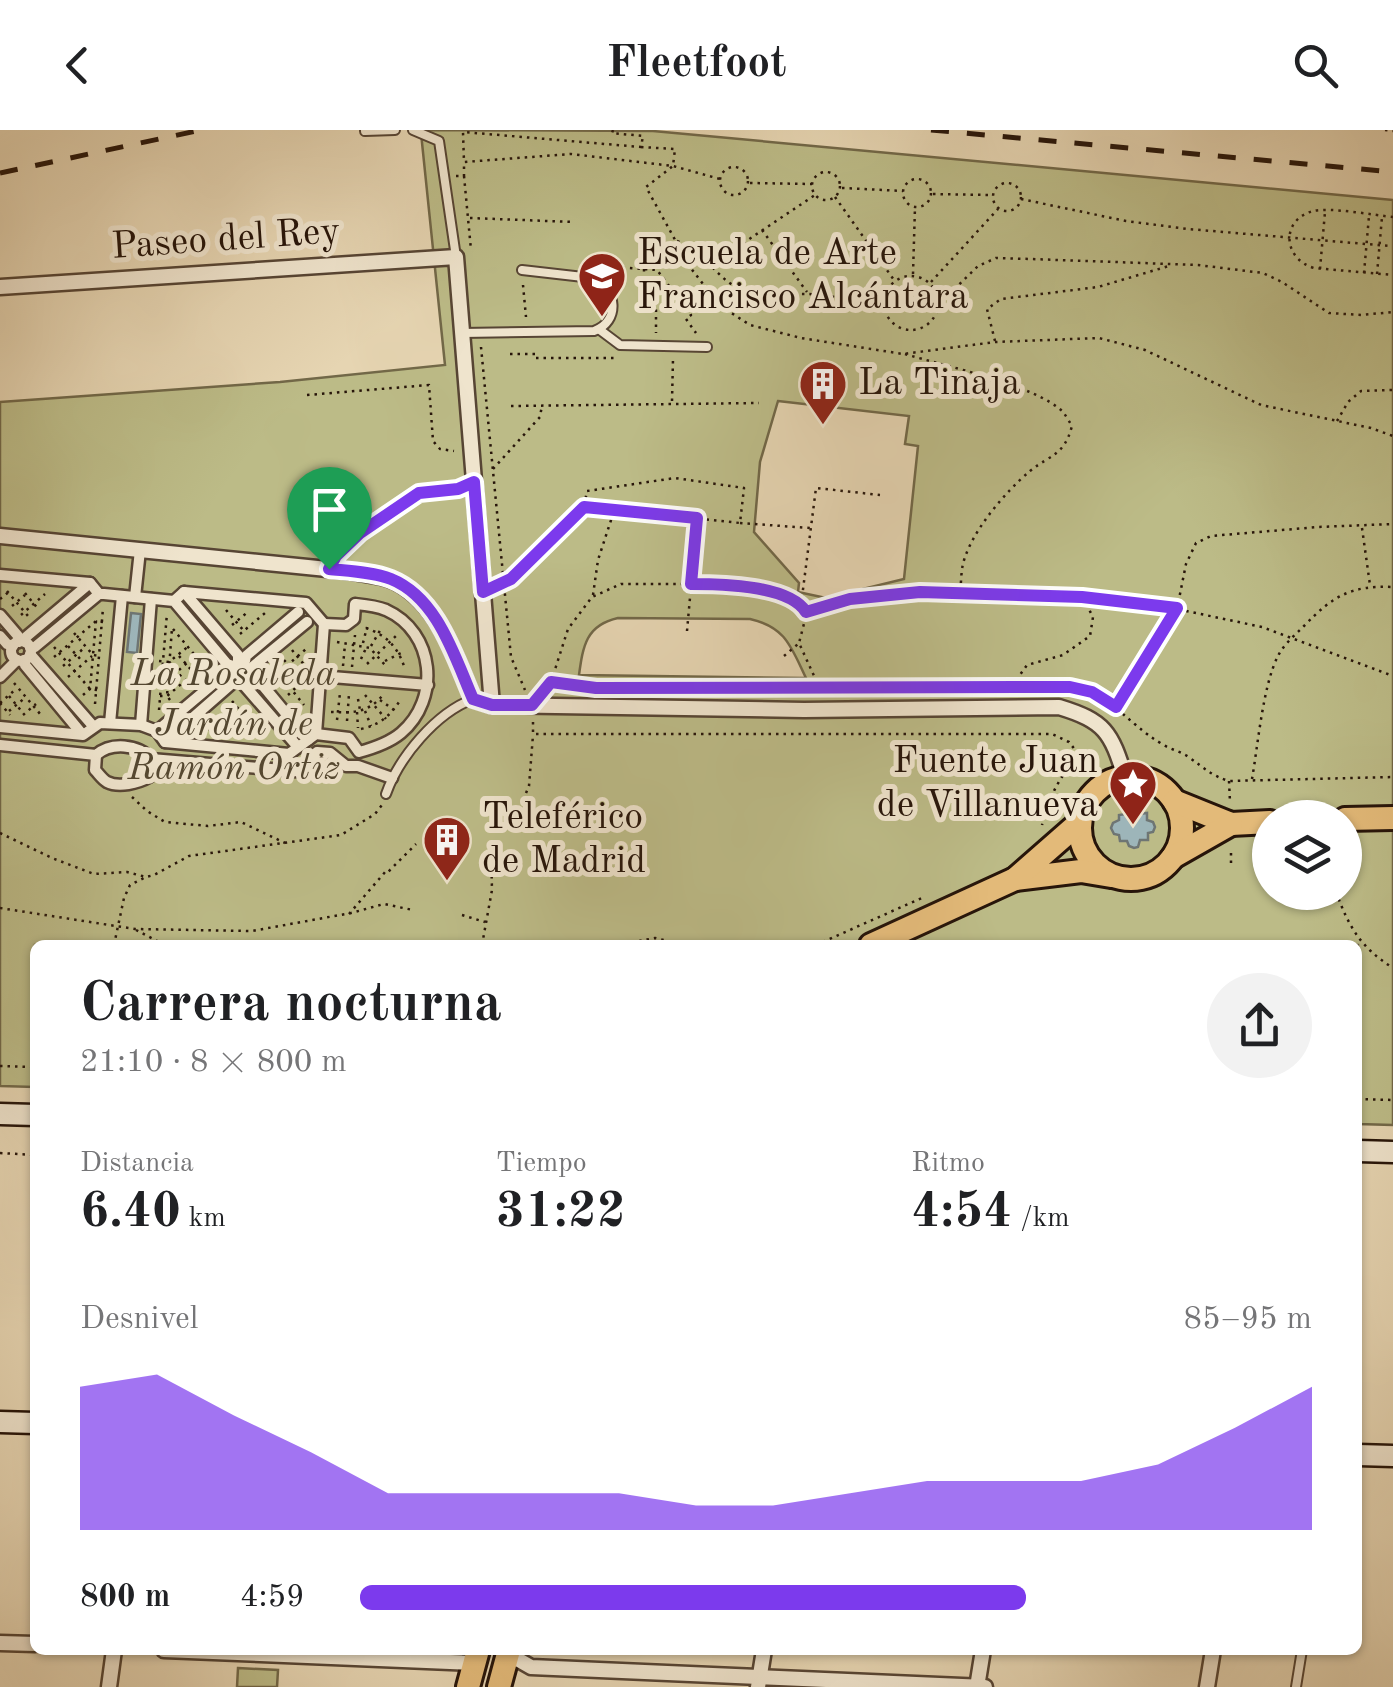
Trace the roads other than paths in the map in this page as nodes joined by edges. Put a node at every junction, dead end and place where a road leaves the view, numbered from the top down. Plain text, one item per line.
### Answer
1 (395, 130) edge
2 (412, 130) edge
3 (365, 132) edge
4 (456, 257) junction
5 (522, 270) dead end
6 (0, 287) edge
7 (600, 330) junction
8 (462, 332) junction
9 (707, 347) dead end
10 (0, 536) edge
11 (140, 550) junction
12 (0, 575) edge
13 (90, 583) junction
14 (184, 592) junction
15 (122, 596) junction
16 (101, 597) junction
17 (135, 597) junction
18 (151, 598) junction
19 (171, 603) junction
20 (298, 612) dead end
21 (0, 615) edge
22 (307, 622) dead end
23 (324, 624) junction
24 (0, 636) edge
25 (21, 651) junction
26 (0, 659) edge
27 (241, 670) junction
28 (3, 675) edge
29 (320, 676) junction
30 (428, 685) junction
31 (473, 699) junction
32 (492, 705) junction
33 (110, 722) junction
34 (141, 725) junction
35 (0, 726) edge
36 (93, 726) junction
37 (157, 731) junction
38 (83, 735) junction
39 (307, 740) junction
40 (165, 742) junction
41 (0, 744) edge
42 (96, 755) junction
43 (151, 760) junction
44 (392, 778) junction
45 (1125, 778) junction
46 (386, 794) road end
47 (1174, 801) junction
48 (1393, 818) edge
49 (1362, 819) edge
50 (1080, 822) junction
51 (1252, 823) edge
52 (1232, 824) junction
53 (1173, 857) junction
54 (1113, 876) junction
55 (1015, 879) junction
56 (882, 940) edge
57 (0, 1114) edge
58 (30, 1115) edge
59 (1362, 1151) edge
60 (1393, 1152) edge
61 (0, 1422) edge
62 (30, 1423) edge
63 (1362, 1455) edge
64 (1393, 1456) edge
65 (0, 1643) edge
66 (30, 1644) edge
67 (113, 1655) edge
68 (424, 1655) edge
69 (508, 1655) edge
70 (514, 1655) edge
71 (763, 1655) edge
72 (983, 1655) edge
73 (1212, 1655) edge
74 (1301, 1655) edge
75 (476, 1656) edge
76 (759, 1682) edge
77 (109, 1687) edge
78 (468, 1687) edge
79 (499, 1687) edge
80 (980, 1687) edge
81 (1207, 1687) edge
82 (1296, 1687) edge

1 - 3 lane
2 - 4 lane
4 - 6 street, Paseo del Rey
4 - 8 street
5 - 7 lane
7 - 8 lane
7 - 9 lane
8 - 32 street
10 - 11 street
11 - 17 street
11 - 31 street
12 - 13 street
13 - 16 street
13 - 25 street
14 - 19 street
14 - 23 street
14 - 27 street
15 - 16 street
15 - 17 street
15 - 33 street
16 - 25 street
17 - 18 street
18 - 19 street
18 - 34 street
19 - 27 street
20 - 27 street
21 - 25 street
22 - 27 street
23 - 29 street
23 - 30 street
24 - 25 street
25 - 26 street
25 - 28 street
25 - 36 street
25 - 38 street
27 - 37 street
27 - 39 street
27 - 39 street
27 - 40 street
29 - 30 street
29 - 39 street
30 - 39 street
31 - 32 street
31 - 44 lane
32 - 45 street
33 - 34 street
33 - 36 street
34 - 37 street
35 - 38 street
36 - 38 street
37 - 40 street
39 - 40 street
41 - 42 street
42 - 43 street
42 - 43 street
43 - 44 street
44 - 46 lane
45 - 47 main road
45 - 50 main road
47 - 52 main road
47 - 53 main road
48 - 49 main road
50 - 54 main road
50 - 55 main road
51 - 52 main road
52 - 53 main road
53 - 54 main road
54 - 55 main road
55 - 56 main road
57 - 58 main road
59 - 60 main road
61 - 62 main road
63 - 64 main road
65 - 66 street
67 - 77 street
68 - 75 street
69 - 79 main road
70 - 76 street
71 - 76 street
72 - 80 street
73 - 81 street
74 - 82 lane
75 - 78 main road
76 - 80 street

